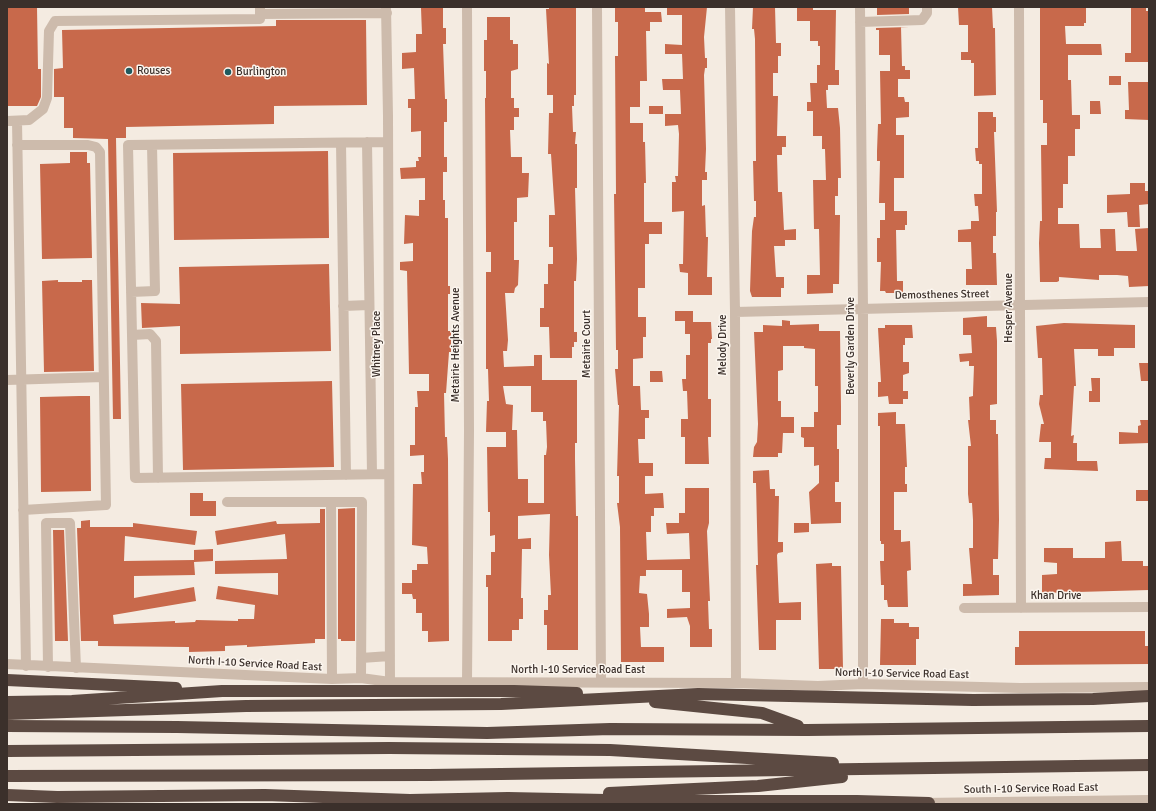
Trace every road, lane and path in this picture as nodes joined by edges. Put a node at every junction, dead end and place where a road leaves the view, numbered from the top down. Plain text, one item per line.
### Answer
1 (467, 7) edge
2 (596, 7) edge
3 (730, 7) edge
4 (860, 7) edge
5 (927, 7) edge
6 (1019, 7) edge
7 (386, 10) edge
8 (260, 11) edge
9 (860, 22) junction
10 (12, 121) edge
11 (367, 142) junction
12 (388, 142) junction
13 (341, 143) junction
14 (17, 145) junction
15 (152, 145) junction
16 (7, 172) edge
17 (18, 172) junction
18 (131, 292) junction
19 (1149, 302) edge
20 (369, 305) junction
21 (1021, 305) junction
22 (343, 306) junction
23 (863, 309) junction
24 (735, 312) junction
25 (132, 335) junction
26 (103, 377) junction
27 (7, 380) edge
28 (21, 380) junction
29 (346, 474) junction
30 (372, 474) junction
31 (389, 474) junction
32 (158, 478) junction
33 (227, 502) dead end
34 (331, 502) junction
35 (23, 510) junction
36 (1149, 607) edge
37 (964, 608) dead end
38 (1021, 608) junction
39 (390, 656) junction
40 (361, 658) junction
41 (7, 664) edge
42 (26, 666) junction
43 (48, 667) junction
44 (76, 668) junction
45 (361, 678) junction
46 (10, 679) edge
47 (332, 679) junction
48 (390, 682) junction
49 (467, 682) junction
50 (601, 682) junction
51 (736, 683) junction
52 (863, 684) junction
53 (1149, 687) edge
54 (222, 691) junction
55 (1149, 696) edge
56 (7, 702) edge
57 (7, 714) edge
58 (7, 726) edge
59 (1149, 726) edge
60 (807, 730) junction
61 (7, 751) edge
62 (1149, 765) edge
63 (926, 768) junction
64 (7, 776) edge
65 (7, 795) edge
66 (57, 797) junction
67 (508, 798) junction
68 (1149, 800) edge
69 (7, 803) edge
70 (929, 803) junction
71 (1020, 803) edge
72 (914, 804) edge

1 - 49 street, Metairie Heights Avenue
2 - 50 street, Metairie Court
3 - 24 street, Melody Drive
4 - 9 street, Beverly Garden Drive
5 - 9 street
6 - 21 street, Hesper Avenue
7 - 8 street
7 - 12 street, Whitney Place
8 - 10 street
9 - 23 street, Beverly Garden Drive
10 - 14 street
11 - 12 street
11 - 13 street
11 - 20 street
12 - 31 street, Whitney Place
13 - 15 street
13 - 22 street
14 - 17 street
14 - 26 street
15 - 18 street
15 - 18 street
16 - 17 street
17 - 28 street
18 - 25 street
19 - 21 street, Demosthenes Street
20 - 22 street
20 - 30 street
21 - 23 street, Demosthenes Street
21 - 38 street, Hesper Avenue
22 - 29 street
23 - 24 street, Demosthenes Street
23 - 52 street, Beverly Garden Drive
24 - 51 street, Melody Drive
25 - 32 street
25 - 32 street
26 - 28 street
26 - 35 street
27 - 28 street
28 - 35 street
29 - 30 street
29 - 32 street
30 - 31 street
31 - 39 street, Whitney Place
33 - 34 street
34 - 40 street
34 - 47 street
35 - 42 street
36 - 38 street, Khan Drive
37 - 38 street, Khan Drive
39 - 40 street
39 - 48 street, Whitney Place
40 - 45 street
41 - 42 street, North I-10 Service Road East
42 - 43 street, North I-10 Service Road East
43 - 44 street, North I-10 Service Road East
43 - 44 street
44 - 47 street, North I-10 Service Road East
45 - 47 street, North I-10 Service Road East
45 - 48 street, North I-10 Service Road East
46 - 54 highway
48 - 49 street, North I-10 Service Road East
49 - 50 street, North I-10 Service Road East
50 - 51 street, North I-10 Service Road East
51 - 52 street, North I-10 Service Road East
52 - 53 street, North I-10 Service Road East
54 - 56 highway
54 - 60 highway
55 - 57 highway
58 - 60 highway
59 - 60 highway
61 - 63 highway
62 - 63 highway
63 - 64 highway
63 - 67 highway
65 - 66 highway
66 - 67 highway
66 - 69 highway
67 - 70 highway
68 - 71 street, South I-10 Service Road East
70 - 71 street, South I-10 Service Road East
70 - 72 street, South I-10 Service Road East

